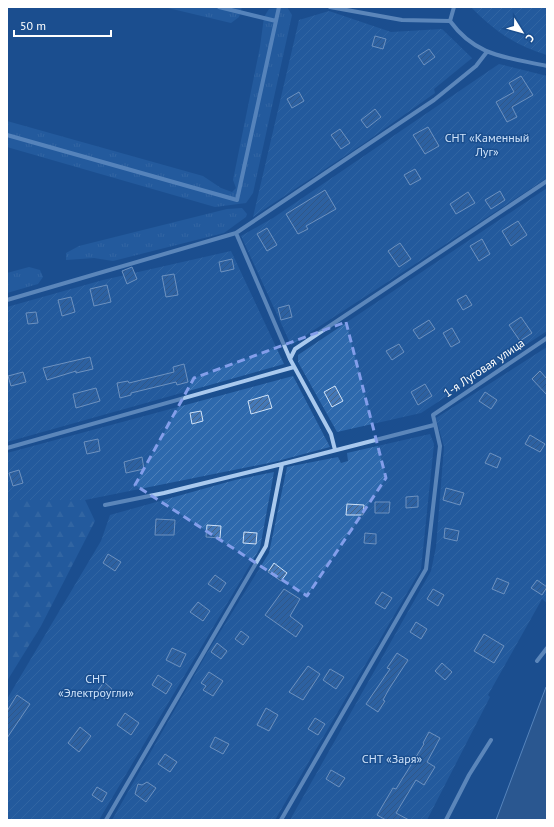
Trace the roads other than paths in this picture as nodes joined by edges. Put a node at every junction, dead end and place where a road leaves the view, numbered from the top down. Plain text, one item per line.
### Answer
1 (330, 7) edge
2 (454, 7) edge
3 (450, 21) junction
4 (486, 52) junction
5 (547, 66) edge
6 (547, 181) edge
7 (236, 233) junction
8 (7, 300) edge
9 (547, 338) edge
10 (290, 359) junction
11 (294, 367) junction
12 (434, 425) junction
13 (7, 448) edge
14 (335, 450) junction
15 (282, 464) junction
16 (105, 505) dead end
17 (547, 648) edge
18 (537, 661) dead end
19 (491, 740) dead end
20 (106, 820) edge
21 (281, 820) edge
22 (446, 820) edge

1 - 3 street
2 - 3 street
3 - 4 street
4 - 5 street
4 - 7 street
6 - 10 street
7 - 8 street
7 - 10 street
9 - 12 street, 1-я Луговая улица
10 - 11 street
11 - 13 street
11 - 14 street
12 - 14 street
12 - 21 street
14 - 15 street
15 - 16 street
15 - 20 street
17 - 18 street
19 - 22 street

